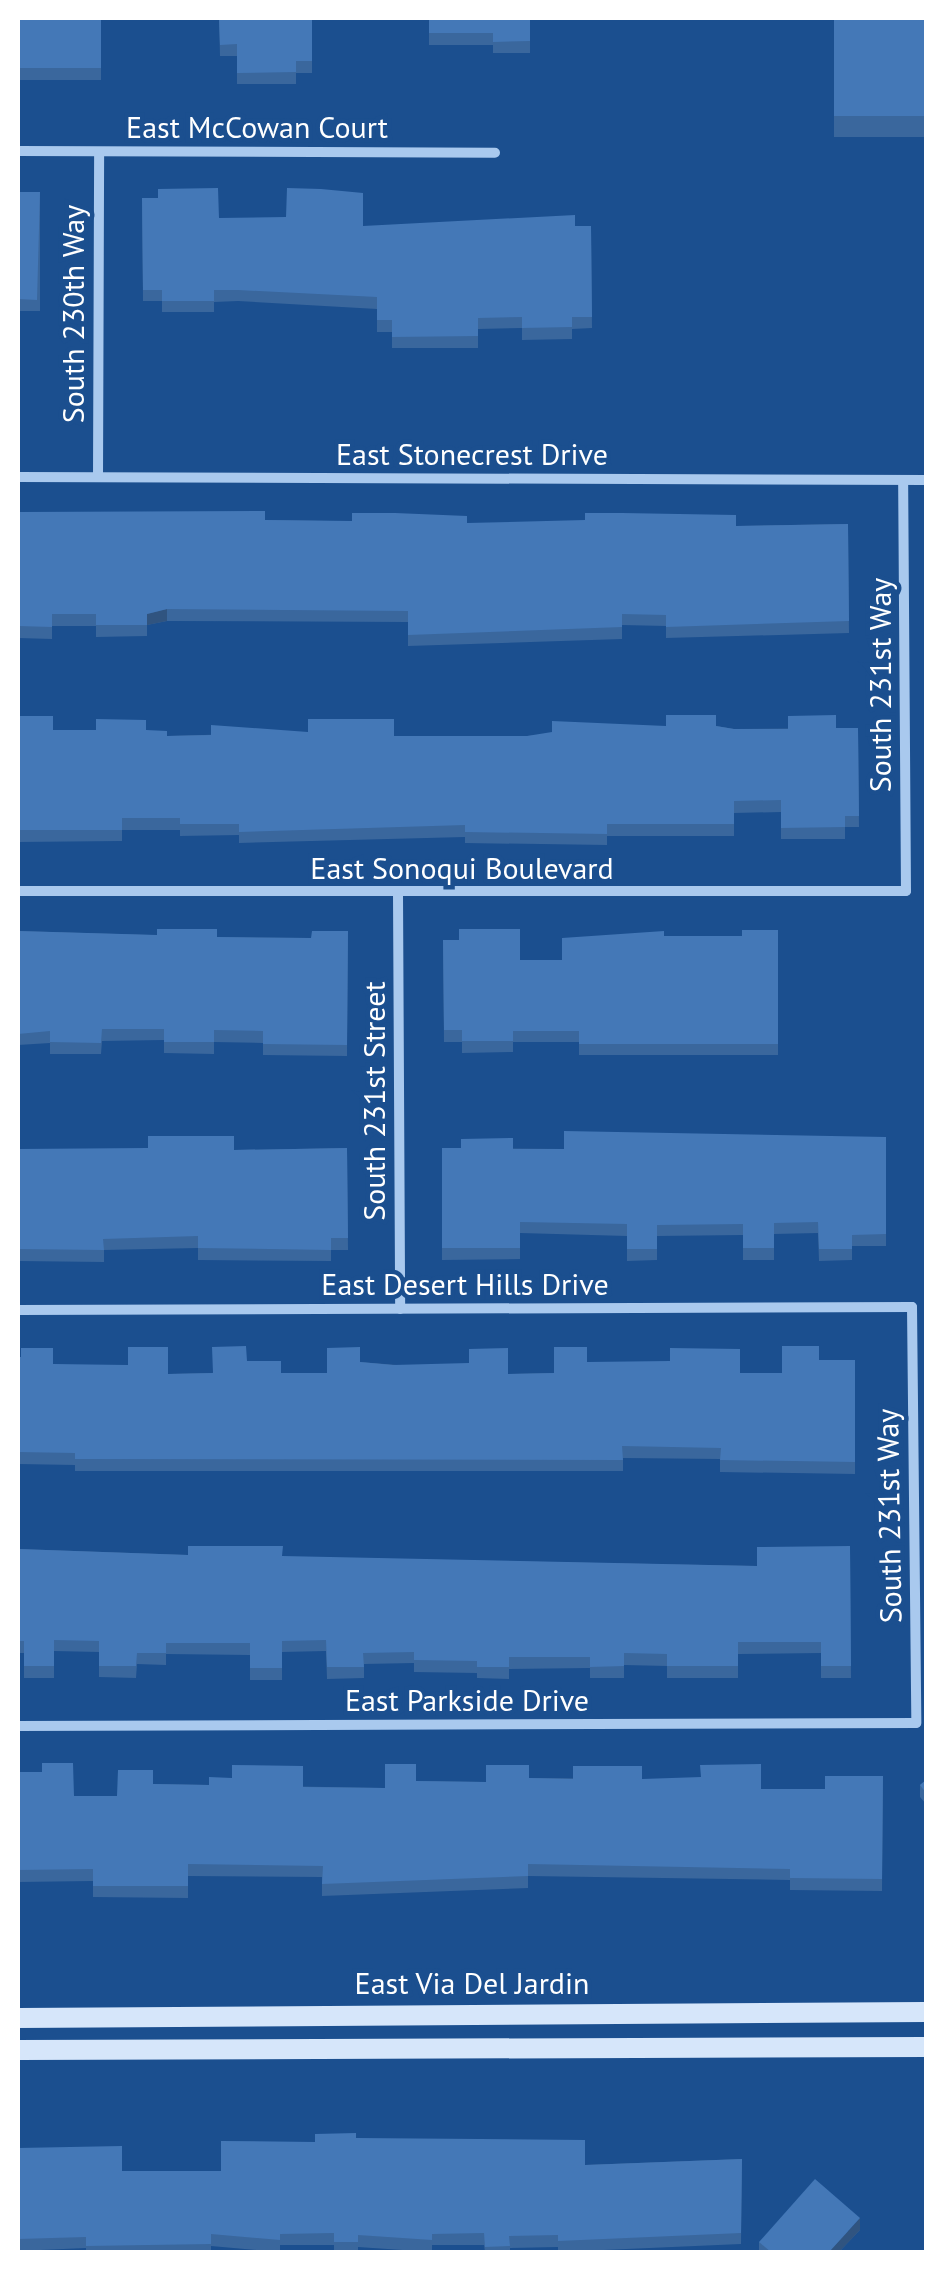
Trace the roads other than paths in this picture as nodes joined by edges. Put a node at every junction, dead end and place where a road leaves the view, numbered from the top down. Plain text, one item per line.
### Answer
1 (18, 151) edge
2 (99, 152) junction
3 (495, 153) dead end
4 (18, 477) edge
5 (98, 478) junction
6 (904, 480) junction
7 (926, 480) edge
8 (18, 891) edge
9 (906, 891) joint
10 (398, 894) junction
11 (912, 1308) joint
12 (400, 1309) junction
13 (18, 1310) edge
14 (916, 1723) joint
15 (18, 1726) edge
16 (926, 2012) edge
17 (18, 2018) edge
18 (926, 2047) edge
19 (18, 2050) edge

1 - 2 street, East McCowan Court
2 - 3 street, East McCowan Court
2 - 5 street, South 230th Way
4 - 5 street, East Stonecrest Drive
5 - 6 street, East Stonecrest Drive
6 - 7 street, East Stonecrest Drive
6 - 9 street, South 231st Way
8 - 10 street, East Sonoqui Boulevard
9 - 10 street, East Sonoqui Boulevard
10 - 12 street, South 231st Street
11 - 12 street, East Desert Hills Drive
11 - 14 street, South 231st Way
12 - 13 street, East Desert Hills Drive
14 - 15 street, East Parkside Drive
16 - 17 street, East Via Del Jardin
18 - 19 street

